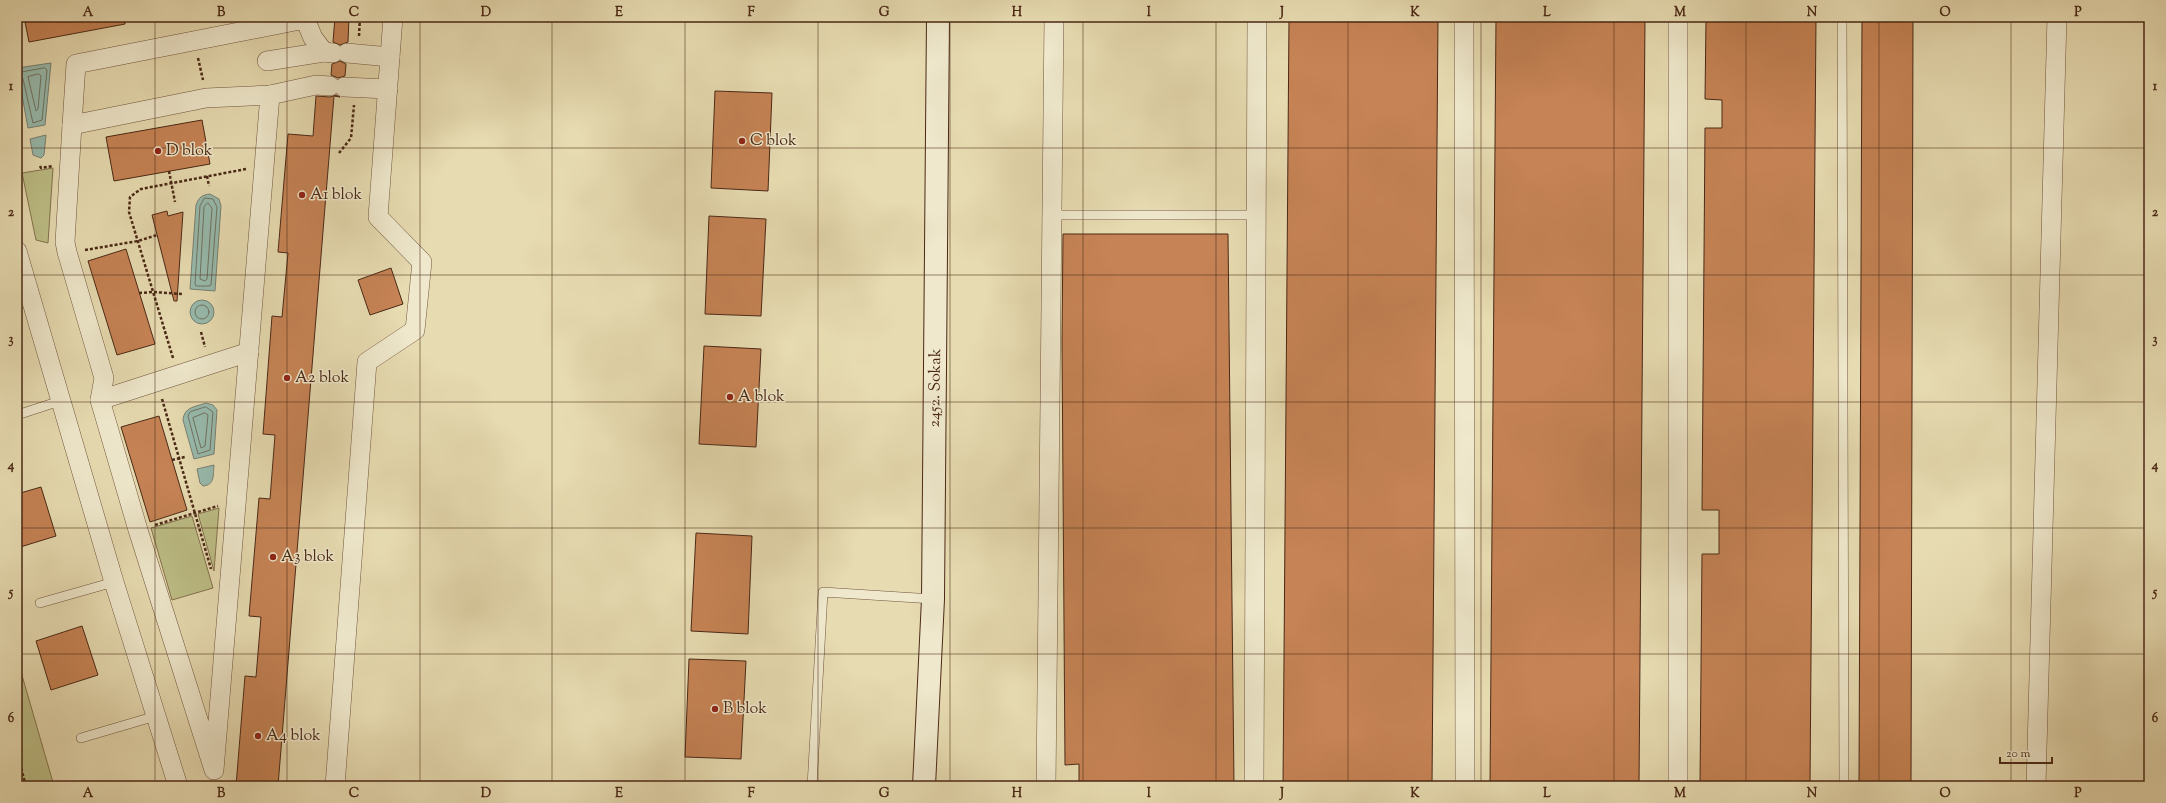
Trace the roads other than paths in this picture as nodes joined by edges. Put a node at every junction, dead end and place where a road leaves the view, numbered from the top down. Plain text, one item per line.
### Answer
1 (393, 17) edge
2 (938, 17) edge
3 (1054, 17) edge
4 (1257, 17) edge
5 (1464, 17) edge
6 (1678, 17) edge
7 (1842, 17) edge
8 (2057, 17) edge
9 (335, 53) junction
10 (390, 56) junction
11 (267, 61) dead end
12 (388, 89) junction
13 (270, 95) junction
14 (72, 125) junction
15 (1052, 215) junction
16 (1256, 216) junction
17 (18, 259) edge
18 (249, 352) junction
19 (100, 400) junction
20 (60, 401) junction
21 (17, 415) edge
22 (114, 582) junction
23 (933, 599) junction
24 (40, 603) dead end
25 (156, 716) junction
26 (81, 738) dead end
27 (926, 758) junction
28 (214, 778) edge
29 (178, 786) edge
30 (335, 786) edge
31 (812, 786) edge
32 (924, 786) edge
33 (928, 786) edge
34 (1046, 786) edge
35 (1254, 786) edge
36 (1465, 786) edge
37 (1678, 786) edge
38 (1844, 786) edge
39 (2036, 786) edge

1 - 10 street
2 - 23 main road, 2452. Sokak
3 - 15 street
4 - 16 street
5 - 36 street
6 - 37 street
7 - 38 lane
8 - 39 street
9 - 10 street
9 - 11 street
9 - 14 street
10 - 12 street
12 - 13 street
12 - 30 street
13 - 14 street
13 - 18 street
14 - 19 street
15 - 16 lane
15 - 34 street
16 - 35 street
17 - 20 street
18 - 19 street
18 - 28 street
19 - 28 street
20 - 21 lane
20 - 22 street
22 - 24 lane
22 - 25 street
23 - 27 main road, 2452. Sokak
23 - 31 lane
25 - 26 lane
25 - 29 street
27 - 32 main road, 2452. Sokak
27 - 33 main road, 2452. Sokak

